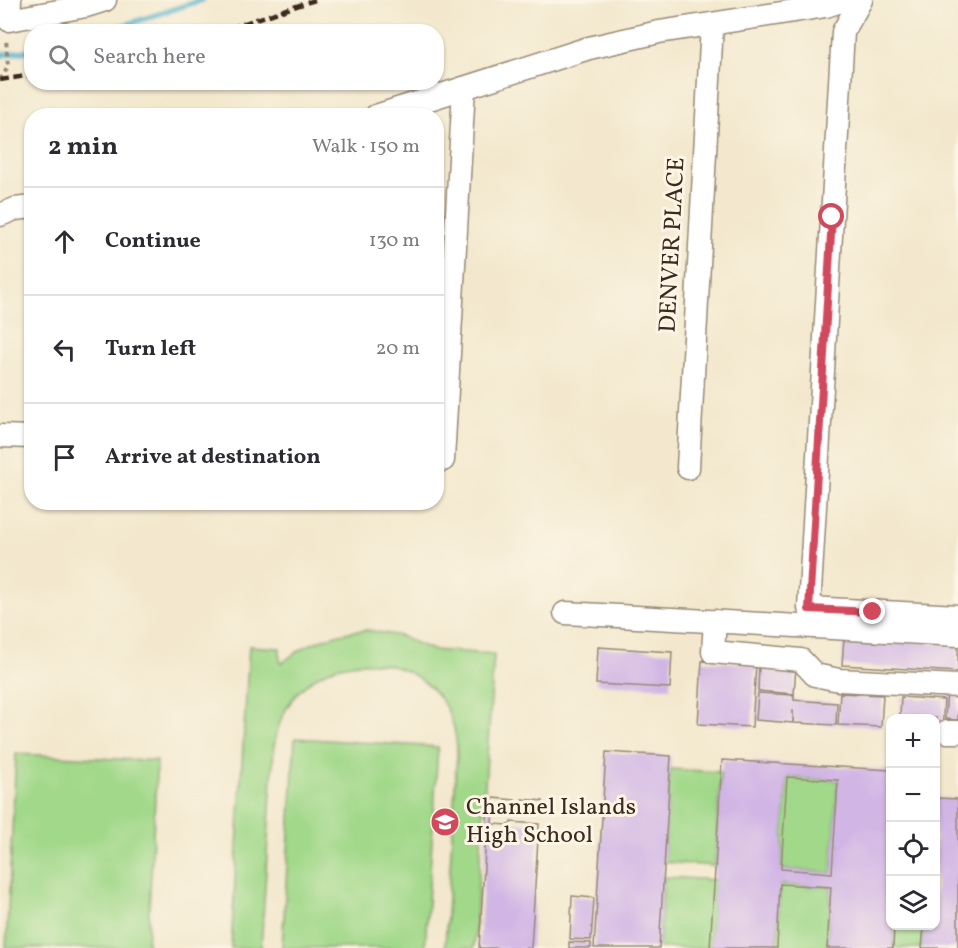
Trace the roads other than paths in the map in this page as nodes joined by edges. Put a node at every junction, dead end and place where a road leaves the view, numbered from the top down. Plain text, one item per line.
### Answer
1 (10, 0) edge
2 (105, 0) edge
3 (844, 0) edge
4 (861, 0) edge
5 (712, 24) junction
6 (464, 88) junction
7 (401, 108) edge
8 (24, 208) edge
9 (0, 215) edge
10 (0, 436) edge
11 (24, 437) edge
12 (444, 442) edge
13 (688, 468) dead end
14 (566, 613) dead end
15 (958, 616) edge
16 (715, 621) junction
17 (958, 634) edge
18 (958, 686) edge

1 - 2 street
3 - 5 street
4 - 15 street
5 - 6 street
5 - 13 street, DENVER PLACE
6 - 7 street
6 - 12 street
8 - 9 street
10 - 11 street
14 - 16 street
16 - 17 street
16 - 18 street

